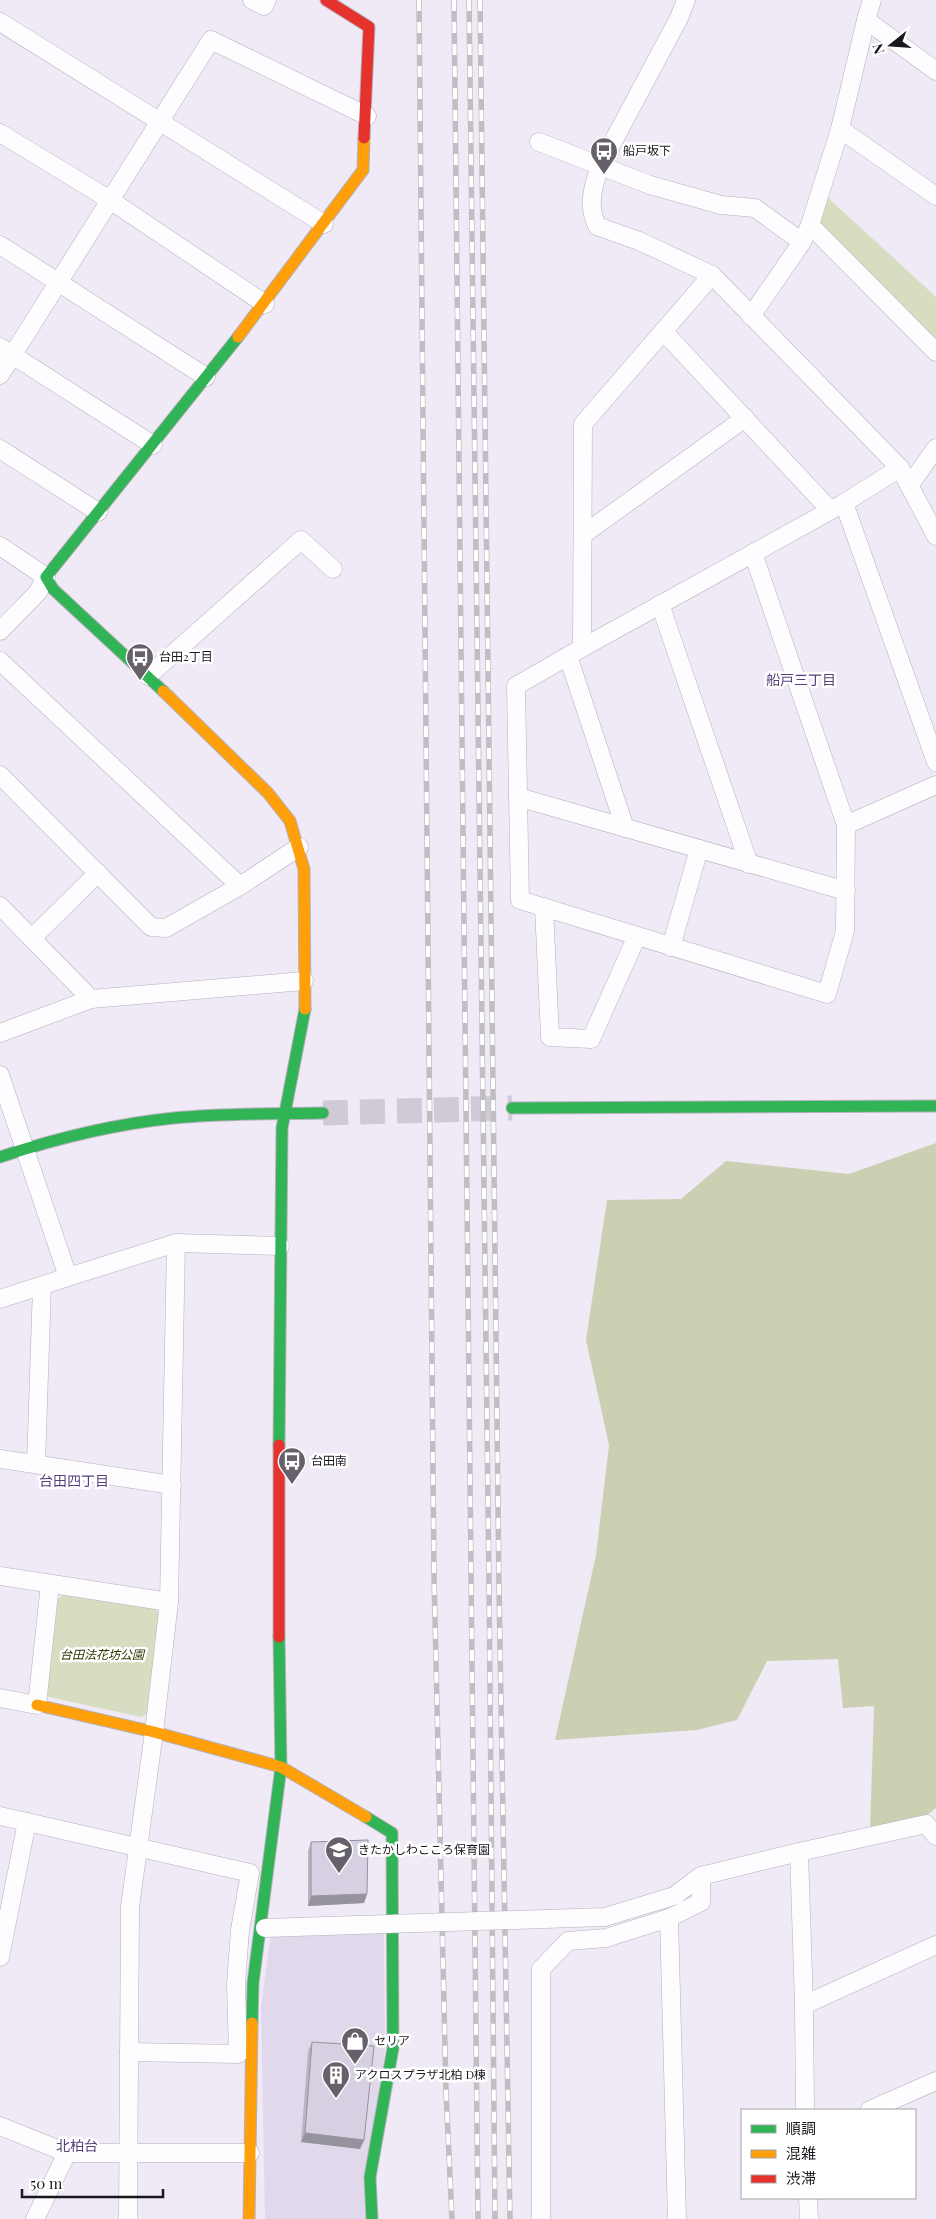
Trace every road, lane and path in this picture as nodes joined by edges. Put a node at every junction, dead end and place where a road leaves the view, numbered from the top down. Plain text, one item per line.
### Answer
1 (252, 0) edge
2 (267, 0) edge
3 (326, 0) edge
4 (686, 0) edge
5 (872, 0) edge
6 (866, 20) junction
7 (0, 22) edge
8 (936, 71) edge
9 (366, 116) junction
10 (159, 121) junction
11 (840, 129) junction
12 (0, 133) edge
13 (538, 142) dead end
14 (600, 166) junction
15 (936, 196) edge
16 (110, 200) junction
17 (324, 224) junction
18 (810, 225) junction
19 (802, 242) junction
20 (0, 246) edge
21 (712, 275) junction
22 (58, 282) junction
23 (265, 304) junction
24 (751, 316) junction
25 (663, 331) junction
26 (6, 351) edge
27 (936, 352) edge
28 (0, 375) edge
29 (206, 377) junction
30 (745, 418) junction
31 (153, 444) junction
32 (936, 448) edge
33 (0, 449) edge
34 (900, 468) junction
35 (909, 486) junction
36 (837, 507) junction
37 (98, 512) junction
38 (584, 534) junction
39 (936, 536) edge
40 (0, 546) edge
41 (753, 553) junction
42 (333, 569) dead end
43 (46, 577) junction
44 (660, 604) junction
45 (0, 631) edge
46 (575, 652) junction
47 (0, 661) edge
48 (148, 676) junction
49 (936, 762) edge
50 (0, 776) edge
51 (936, 785) edge
52 (518, 797) junction
53 (846, 826) junction
54 (625, 828) junction
55 (299, 847) junction
56 (699, 849) junction
57 (749, 864) junction
58 (98, 873) junction
59 (240, 886) junction
60 (846, 891) junction
61 (0, 906) edge
62 (544, 907) junction
63 (637, 936) junction
64 (32, 938) junction
65 (671, 946) junction
66 (304, 982) junction
67 (91, 999) junction
68 (0, 1033) edge
69 (0, 1075) edge
70 (936, 1106) edge
71 (512, 1108) tunnel mouth
72 (323, 1113) tunnel mouth
73 (284, 1114) junction
74 (26, 1148) junction
75 (0, 1157) edge
76 (176, 1243) junction
77 (280, 1246) junction
78 (68, 1276) junction
79 (42, 1286) junction
80 (0, 1299) edge
81 (0, 1458) edge
82 (36, 1464) junction
83 (172, 1485) junction
84 (0, 1576) edge
85 (50, 1584) junction
86 (169, 1602) junction
87 (0, 1698) edge
88 (37, 1705) junction
89 (154, 1732) junction
90 (281, 1768) junction
91 (0, 1816) edge
92 (27, 1822) junction
93 (936, 1836) edge
94 (137, 1846) junction
95 (799, 1852) junction
96 (701, 1876) junction
97 (669, 1918) junction
98 (263, 1928) junction
99 (936, 1945) edge
100 (0, 1956) edge
101 (804, 2005) junction
102 (129, 2052) junction
103 (936, 2080) edge
104 (806, 2109) edge
105 (872, 2109) edge
106 (0, 2126) edge
107 (67, 2153) junction
108 (129, 2153) junction
109 (250, 2154) junction
110 (808, 2199) edge
111 (35, 2219) edge
112 (128, 2219) edge
113 (249, 2219) edge
114 (372, 2219) edge
115 (541, 2219) edge
116 (677, 2219) edge
117 (809, 2219) edge

1 - 2 street
3 - 9 street
4 - 14 street
5 - 6 street
6 - 8 street
6 - 11 street
7 - 10 street
9 - 10 street
9 - 17 street
10 - 16 street
10 - 17 street
11 - 15 street
11 - 18 street
12 - 16 street
13 - 14 street
14 - 19 street
14 - 21 street
16 - 22 street
16 - 23 street
17 - 23 street
18 - 19 street
18 - 27 street
19 - 24 street
20 - 22 street
21 - 24 street
21 - 25 street
22 - 26 street
22 - 29 street
23 - 29 street
24 - 34 street
25 - 30 street
25 - 38 street
26 - 28 street
26 - 31 street
29 - 31 street
30 - 36 street
30 - 38 street
31 - 37 street
32 - 35 street
33 - 37 street
34 - 35 street
34 - 36 street
35 - 39 street
36 - 41 street
36 - 49 street
37 - 43 street
38 - 46 street
40 - 43 street
41 - 44 street
41 - 53 street
42 - 48 street
43 - 45 street
43 - 48 street
44 - 46 street
44 - 57 street
46 - 52 street
46 - 54 street
47 - 59 street
48 - 55 street
50 - 58 street
51 - 53 street
52 - 54 street
52 - 62 street
53 - 60 street
54 - 56 street
55 - 59 street
55 - 66 street
56 - 57 street
56 - 65 street
57 - 60 street
58 - 59 street
58 - 64 street
60 - 65 street
61 - 64 street
62 - 63 street
62 - 63 street
63 - 65 street
64 - 67 street
66 - 67 street
66 - 73 street
67 - 68 street
69 - 74 street
70 - 71 street
72 - 73 street
73 - 74 street
73 - 77 street
74 - 75 street
74 - 78 street
76 - 77 street
76 - 78 street
76 - 83 street
77 - 90 street
78 - 79 street
79 - 80 street
79 - 82 street
81 - 82 street
82 - 83 street
83 - 86 street
84 - 85 street
85 - 86 street
85 - 88 street
86 - 89 street
87 - 88 street
88 - 89 street
89 - 90 street
89 - 94 street
90 - 98 street
90 - 114 street
91 - 92 street
92 - 94 street
92 - 100 street
93 - 95 street
94 - 102 street
94 - 102 street
95 - 96 street
95 - 101 street
96 - 97 street
96 - 98 street, bridge
97 - 115 street
97 - 116 street
98 - 109 street
99 - 101 street
101 - 104 street
102 - 108 street
103 - 105 street
106 - 107 street
107 - 108 street
107 - 111 street
108 - 109 street
108 - 112 street
109 - 113 street
110 - 117 street

